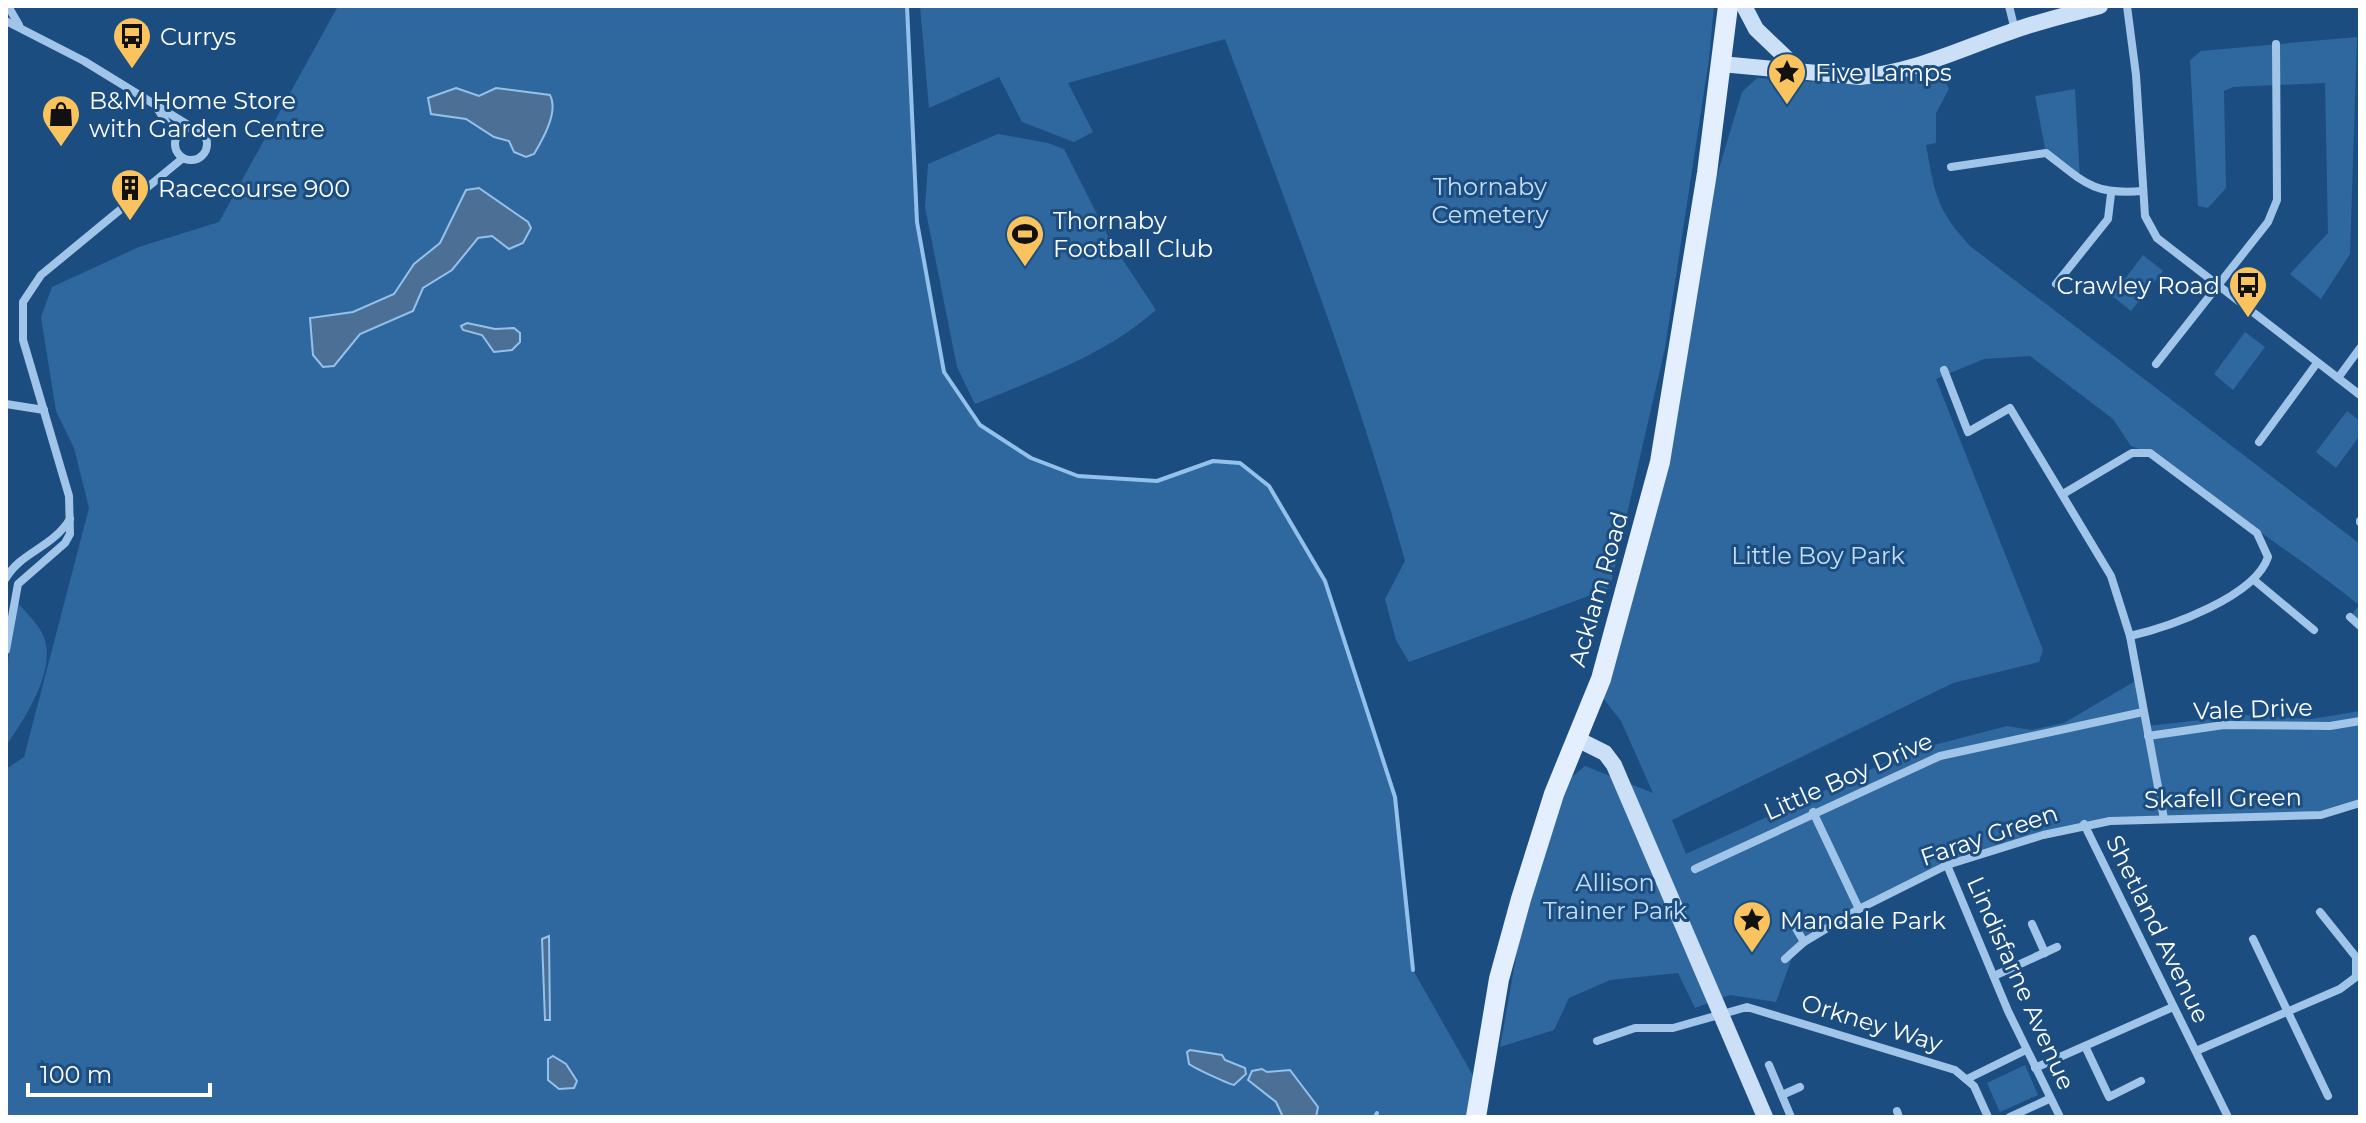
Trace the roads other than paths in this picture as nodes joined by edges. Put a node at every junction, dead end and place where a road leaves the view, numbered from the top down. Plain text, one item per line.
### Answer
1 (8, 6) edge
2 (1728, 6) edge
3 (1744, 6) edge
4 (2009, 6) edge
5 (2100, 6) edge
6 (2127, 6) edge
7 (6, 21) edge
8 (19, 25) junction
9 (2015, 30) junction
10 (2276, 44) dead end
11 (1721, 64) junction
12 (1802, 73) junction
13 (157, 107) junction
14 (193, 128) junction
15 (176, 137) junction
16 (183, 158) junction
17 (1951, 167) dead end
18 (2142, 191) junction
19 (2111, 194) junction
20 (2056, 284) dead end
21 (2219, 285) junction
22 (2360, 348) edge
23 (2317, 363) junction
24 (2156, 364) dead end
25 (1944, 370) dead end
26 (2338, 378) junction
27 (2360, 395) edge
28 (6, 404) edge
29 (44, 410) junction
30 (2259, 442) dead end
31 (2063, 494) junction
32 (70, 518) junction
33 (6, 578) edge
34 (2254, 580) junction
35 (2350, 617) dead end
36 (2360, 626) edge
37 (2314, 630) dead end
38 (2130, 636) junction
39 (6, 650) edge
40 (2143, 712) junction
41 (2360, 721) edge
42 (2148, 736) junction
43 (1577, 739) junction
44 (2360, 803) edge
45 (1813, 812) junction
46 (2164, 819) junction
47 (2084, 824) junction
48 (1715, 860) junction
49 (1947, 865) junction
50 (1695, 869) dead end
51 (1720, 870) dead end
52 (1859, 909) junction
53 (2320, 912) dead end
54 (2032, 924) dead end
55 (1794, 925) dead end
56 (2253, 939) dead end
57 (1804, 942) junction
58 (2057, 947) dead end
59 (2045, 953) junction
60 (1785, 959) dead end
61 (1994, 976) junction
62 (2173, 1007) junction
63 (2286, 1010) junction
64 (1721, 1014) junction
65 (1597, 1041) dead end
66 (2085, 1046) junction
67 (2026, 1050) junction
68 (2196, 1051) junction
69 (1769, 1065) dead end
70 (2035, 1068) junction
71 (1967, 1079) junction
72 (2141, 1081) dead end
73 (1800, 1087) dead end
74 (1782, 1095) junction
75 (2328, 1096) dead end
76 (2049, 1099) junction
77 (1476, 1117) edge
78 (1765, 1117) edge
79 (1791, 1117) edge
80 (1988, 1117) edge
81 (2010, 1117) edge
82 (2060, 1117) edge
83 (2228, 1117) edge

1 - 8 street
2 - 11 main road, Acklam Road
3 - 12 street
4 - 9 street
5 - 9 street
6 - 18 street
7 - 8 street
8 - 13 street
9 - 12 street
10 - 21 street
11 - 12 street
11 - 43 main road, Acklam Road
13 - 14 street
13 - 15 street
14 - 15 street
14 - 16 street
15 - 16 street
16 - 29 street
17 - 19 street
18 - 19 street
18 - 21 street
19 - 20 street
21 - 23 street
21 - 24 street
22 - 26 street
23 - 26 street
23 - 30 street
25 - 31 street
26 - 27 street
28 - 29 street
29 - 32 street
31 - 34 street
31 - 38 street
32 - 33 street
32 - 39 street
34 - 37 street
34 - 38 street
35 - 36 street
38 - 40 street
40 - 42 street
40 - 45 street, Little Boy Drive
41 - 42 street, Vale Drive
42 - 46 street
43 - 64 street
43 - 77 main road, Acklam Road
44 - 46 street, Skafell Green
45 - 48 street, Little Boy Drive
45 - 52 street
46 - 47 street, Skafell Green
47 - 49 street, Faray Green
47 - 62 street, Shetland Avenue
48 - 50 street, Little Boy Drive
48 - 51 street
49 - 52 street, Faray Green
49 - 61 street, Lindisfarne Avenue
52 - 57 street, Faray Green
53 - 63 street
54 - 59 street
55 - 57 street
56 - 63 street
57 - 60 street, Faray Green
58 - 59 street
59 - 61 street
61 - 67 street, Lindisfarne Avenue
62 - 66 street
62 - 68 street, Shetland Avenue
63 - 68 street
63 - 75 street
64 - 65 street, Orkney Way
64 - 71 street, Orkney Way
64 - 78 street
66 - 70 street
66 - 72 street
67 - 70 street, Lindisfarne Avenue
67 - 71 street
68 - 83 street, Shetland Avenue
69 - 74 street
70 - 76 street, Lindisfarne Avenue
71 - 80 street
73 - 74 street
74 - 79 street
76 - 81 street
76 - 82 street, Lindisfarne Avenue

